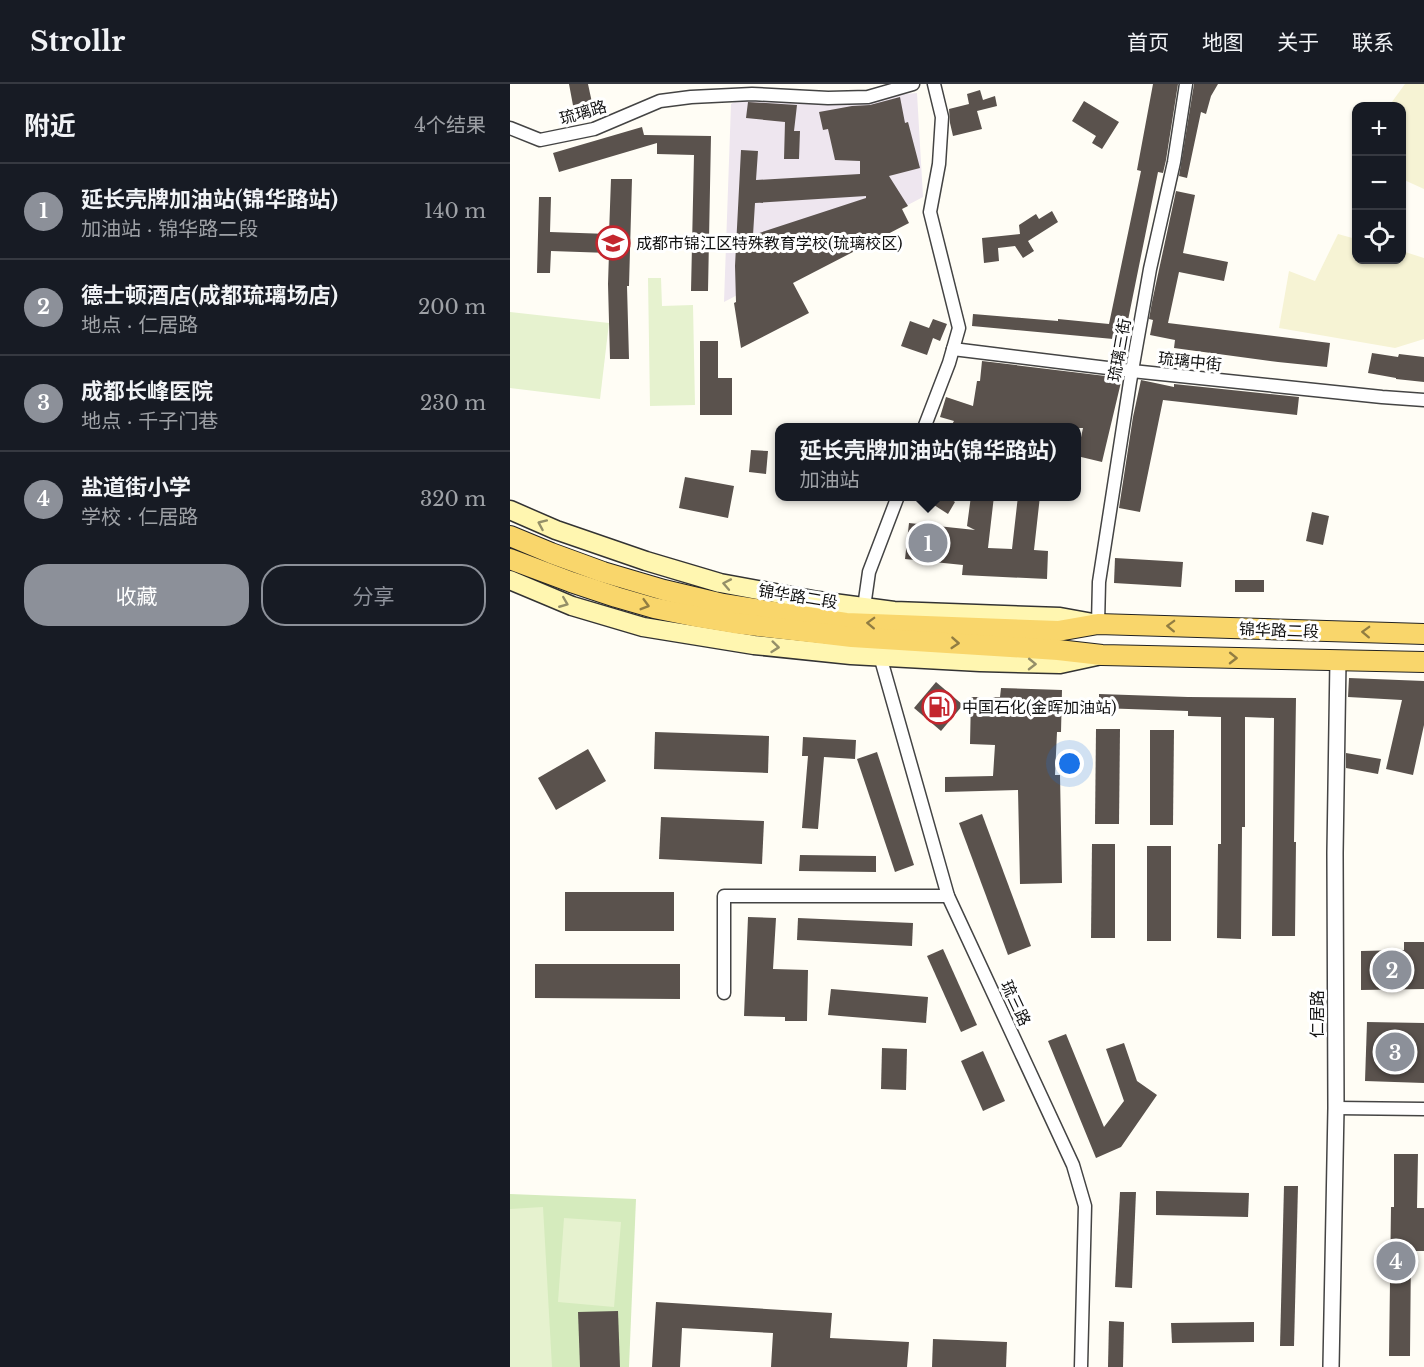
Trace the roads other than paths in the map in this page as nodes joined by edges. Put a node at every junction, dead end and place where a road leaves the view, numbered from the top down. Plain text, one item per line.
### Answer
1 (913, 84) edge
2 (934, 84) edge
3 (1186, 84) edge
4 (510, 128) edge
5 (953, 349) junction
6 (1132, 371) junction
7 (1424, 400) edge
8 (926, 423) edge
9 (896, 501) edge
10 (510, 510) edge
11 (510, 536) edge
12 (510, 559) edge
13 (510, 580) edge
14 (864, 607) junction
15 (767, 619) junction
16 (1098, 624) junction
17 (1424, 634) edge
18 (880, 656) junction
19 (1102, 656) junction
20 (1338, 660) junction
21 (1424, 662) edge
22 (948, 896) junction
23 (724, 993) dead end
24 (1336, 1108) junction
25 (1424, 1109) edge
26 (1081, 1367) edge
27 (1332, 1367) edge

1 - 4 street, 琉璃路
2 - 5 street
3 - 6 street, 琉璃三街
5 - 6 street, 琉璃中街
5 - 8 street
6 - 7 street, 琉璃中街
6 - 16 street, 琉璃三街
9 - 14 street
14 -> 10 main road, 锦华路二段
11 - 15 main road
12 -> 15 main road
13 -> 18 main road, 锦华路二段
14 - 16 main road, 锦华路二段
16 -> 15 main road, 锦华路二段
15 -> 19 main road, 锦华路二段
17 -> 16 main road, 锦华路二段
18 -> 19 main road, 锦华路二段
18 - 22 street, 琉三路
19 -> 20 main road, 锦华路二段
20 - 21 main road, 锦华路二段
20 - 24 street, 仁居路
22 - 23 street
22 - 26 street, 琉三路
24 - 25 street
24 - 27 street, 仁居路

